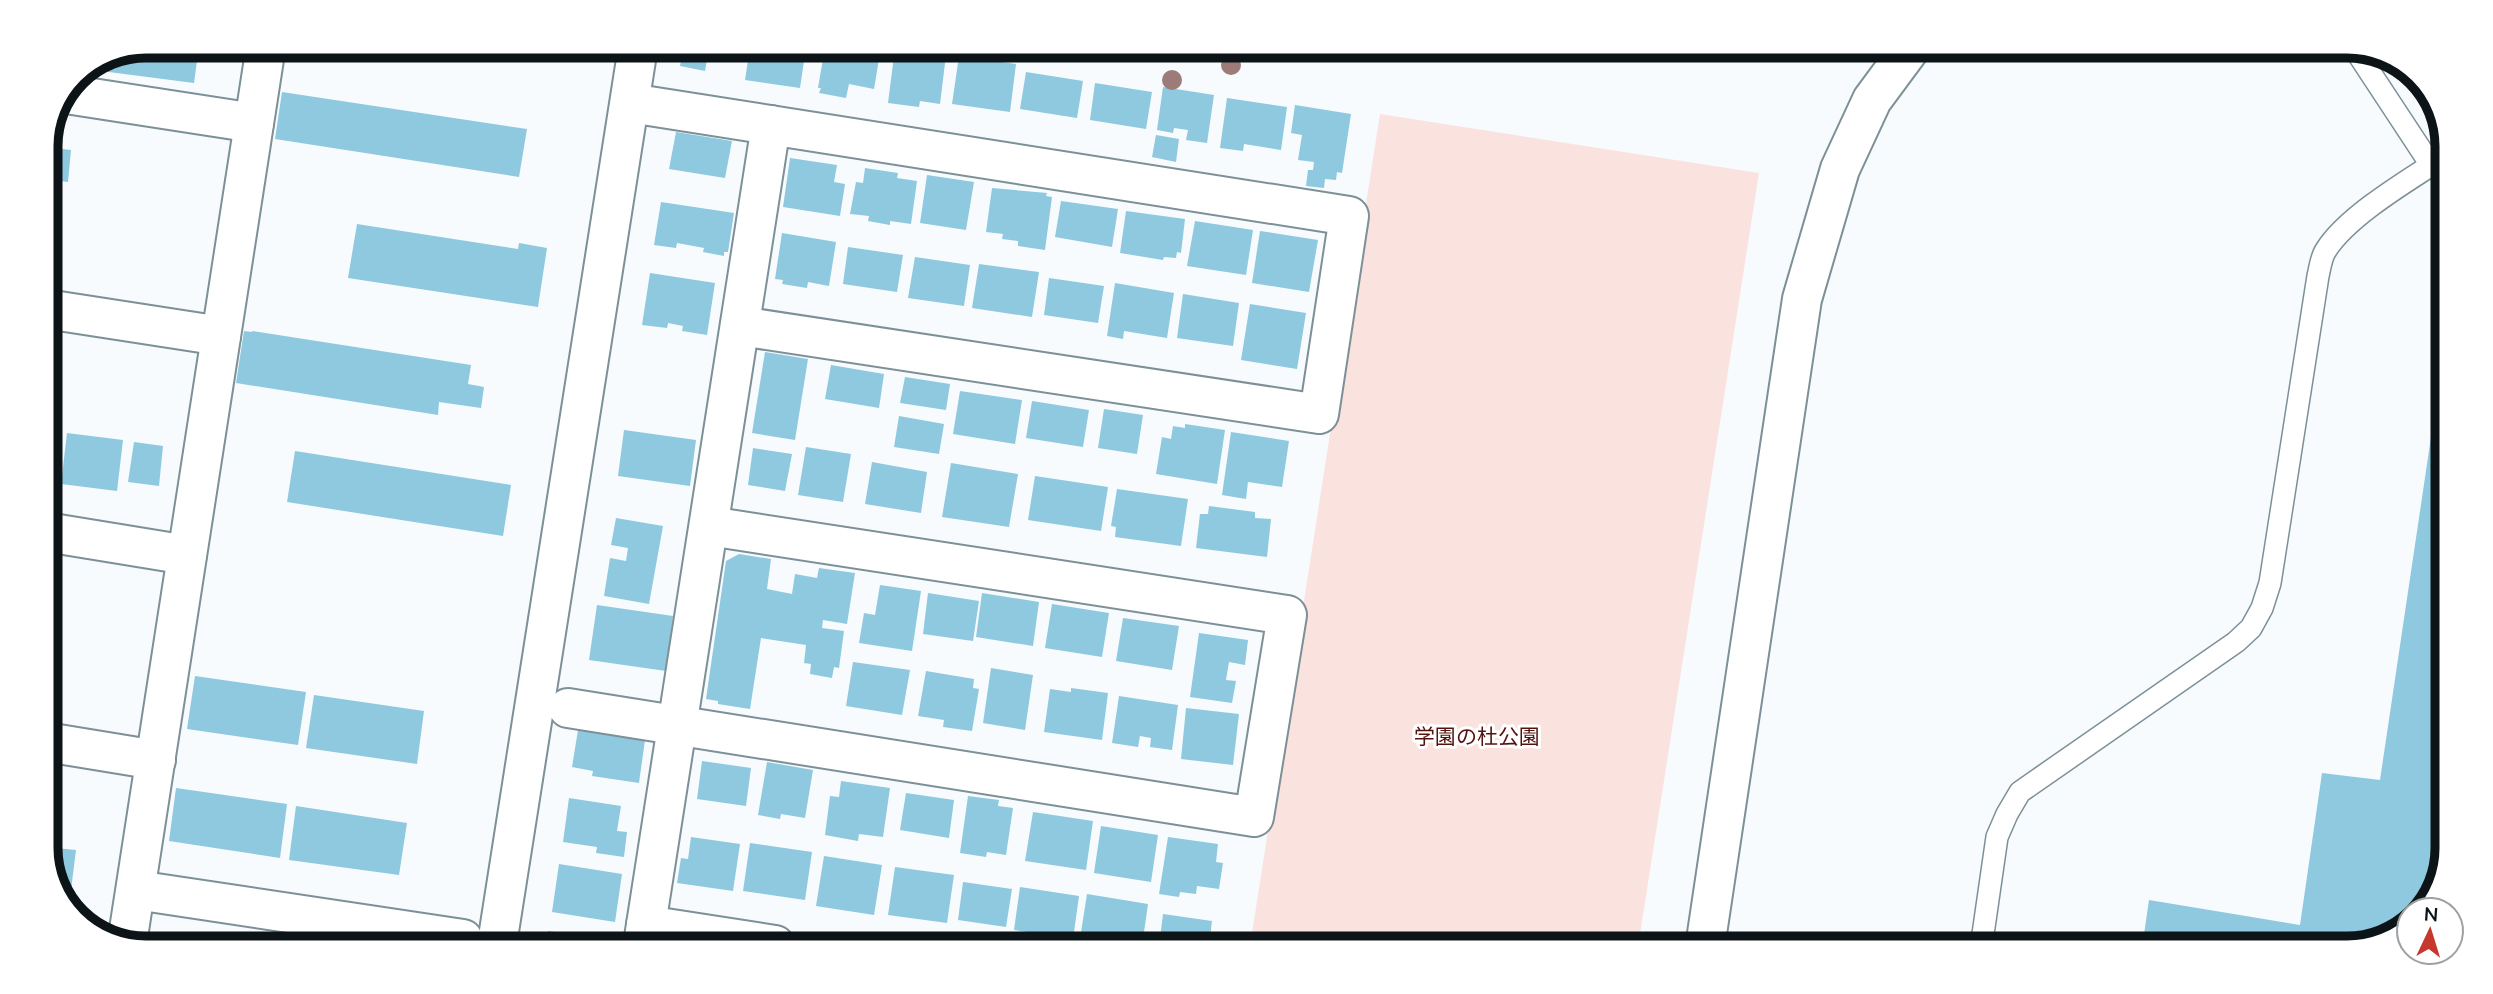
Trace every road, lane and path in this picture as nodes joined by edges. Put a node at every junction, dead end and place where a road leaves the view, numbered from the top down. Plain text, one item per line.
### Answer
1 (264, 58) edge
2 (636, 58) edge
3 (1903, 58) edge
4 (2364, 60) edge
5 (74, 95) edge
6 (630, 103) junction
7 (254, 123) junction
8 (771, 125) junction
9 (2435, 155) edge
10 (2435, 163) edge
11 (58, 311) edge
12 (740, 326) junction
13 (221, 336) junction
14 (709, 526) junction
15 (58, 534) edge
16 (187, 555) junction
17 (568, 708) dead end
18 (677, 727) junction
19 (58, 744) edge
20 (156, 760) junction
21 (135, 890) junction
22 (645, 934) edge
23 (128, 935) edge
24 (440, 936) edge
25 (481, 936) edge
26 (669, 936) edge
27 (1707, 936) edge
28 (1983, 936) edge

1 - 7 street
2 - 6 street
3 - 27 street
4 - 9 lane
5 - 7 street
6 - 8 street
6 - 25 street
7 - 13 street
8 - 12 street
8 - 12 street
10 - 28 lane
11 - 13 street
12 - 14 street
13 - 16 street
14 - 18 street
14 - 18 street
15 - 16 street
16 - 20 street
17 - 18 street
18 - 22 street
19 - 20 street
20 - 21 street
21 - 23 street
21 - 24 street
22 - 26 street

